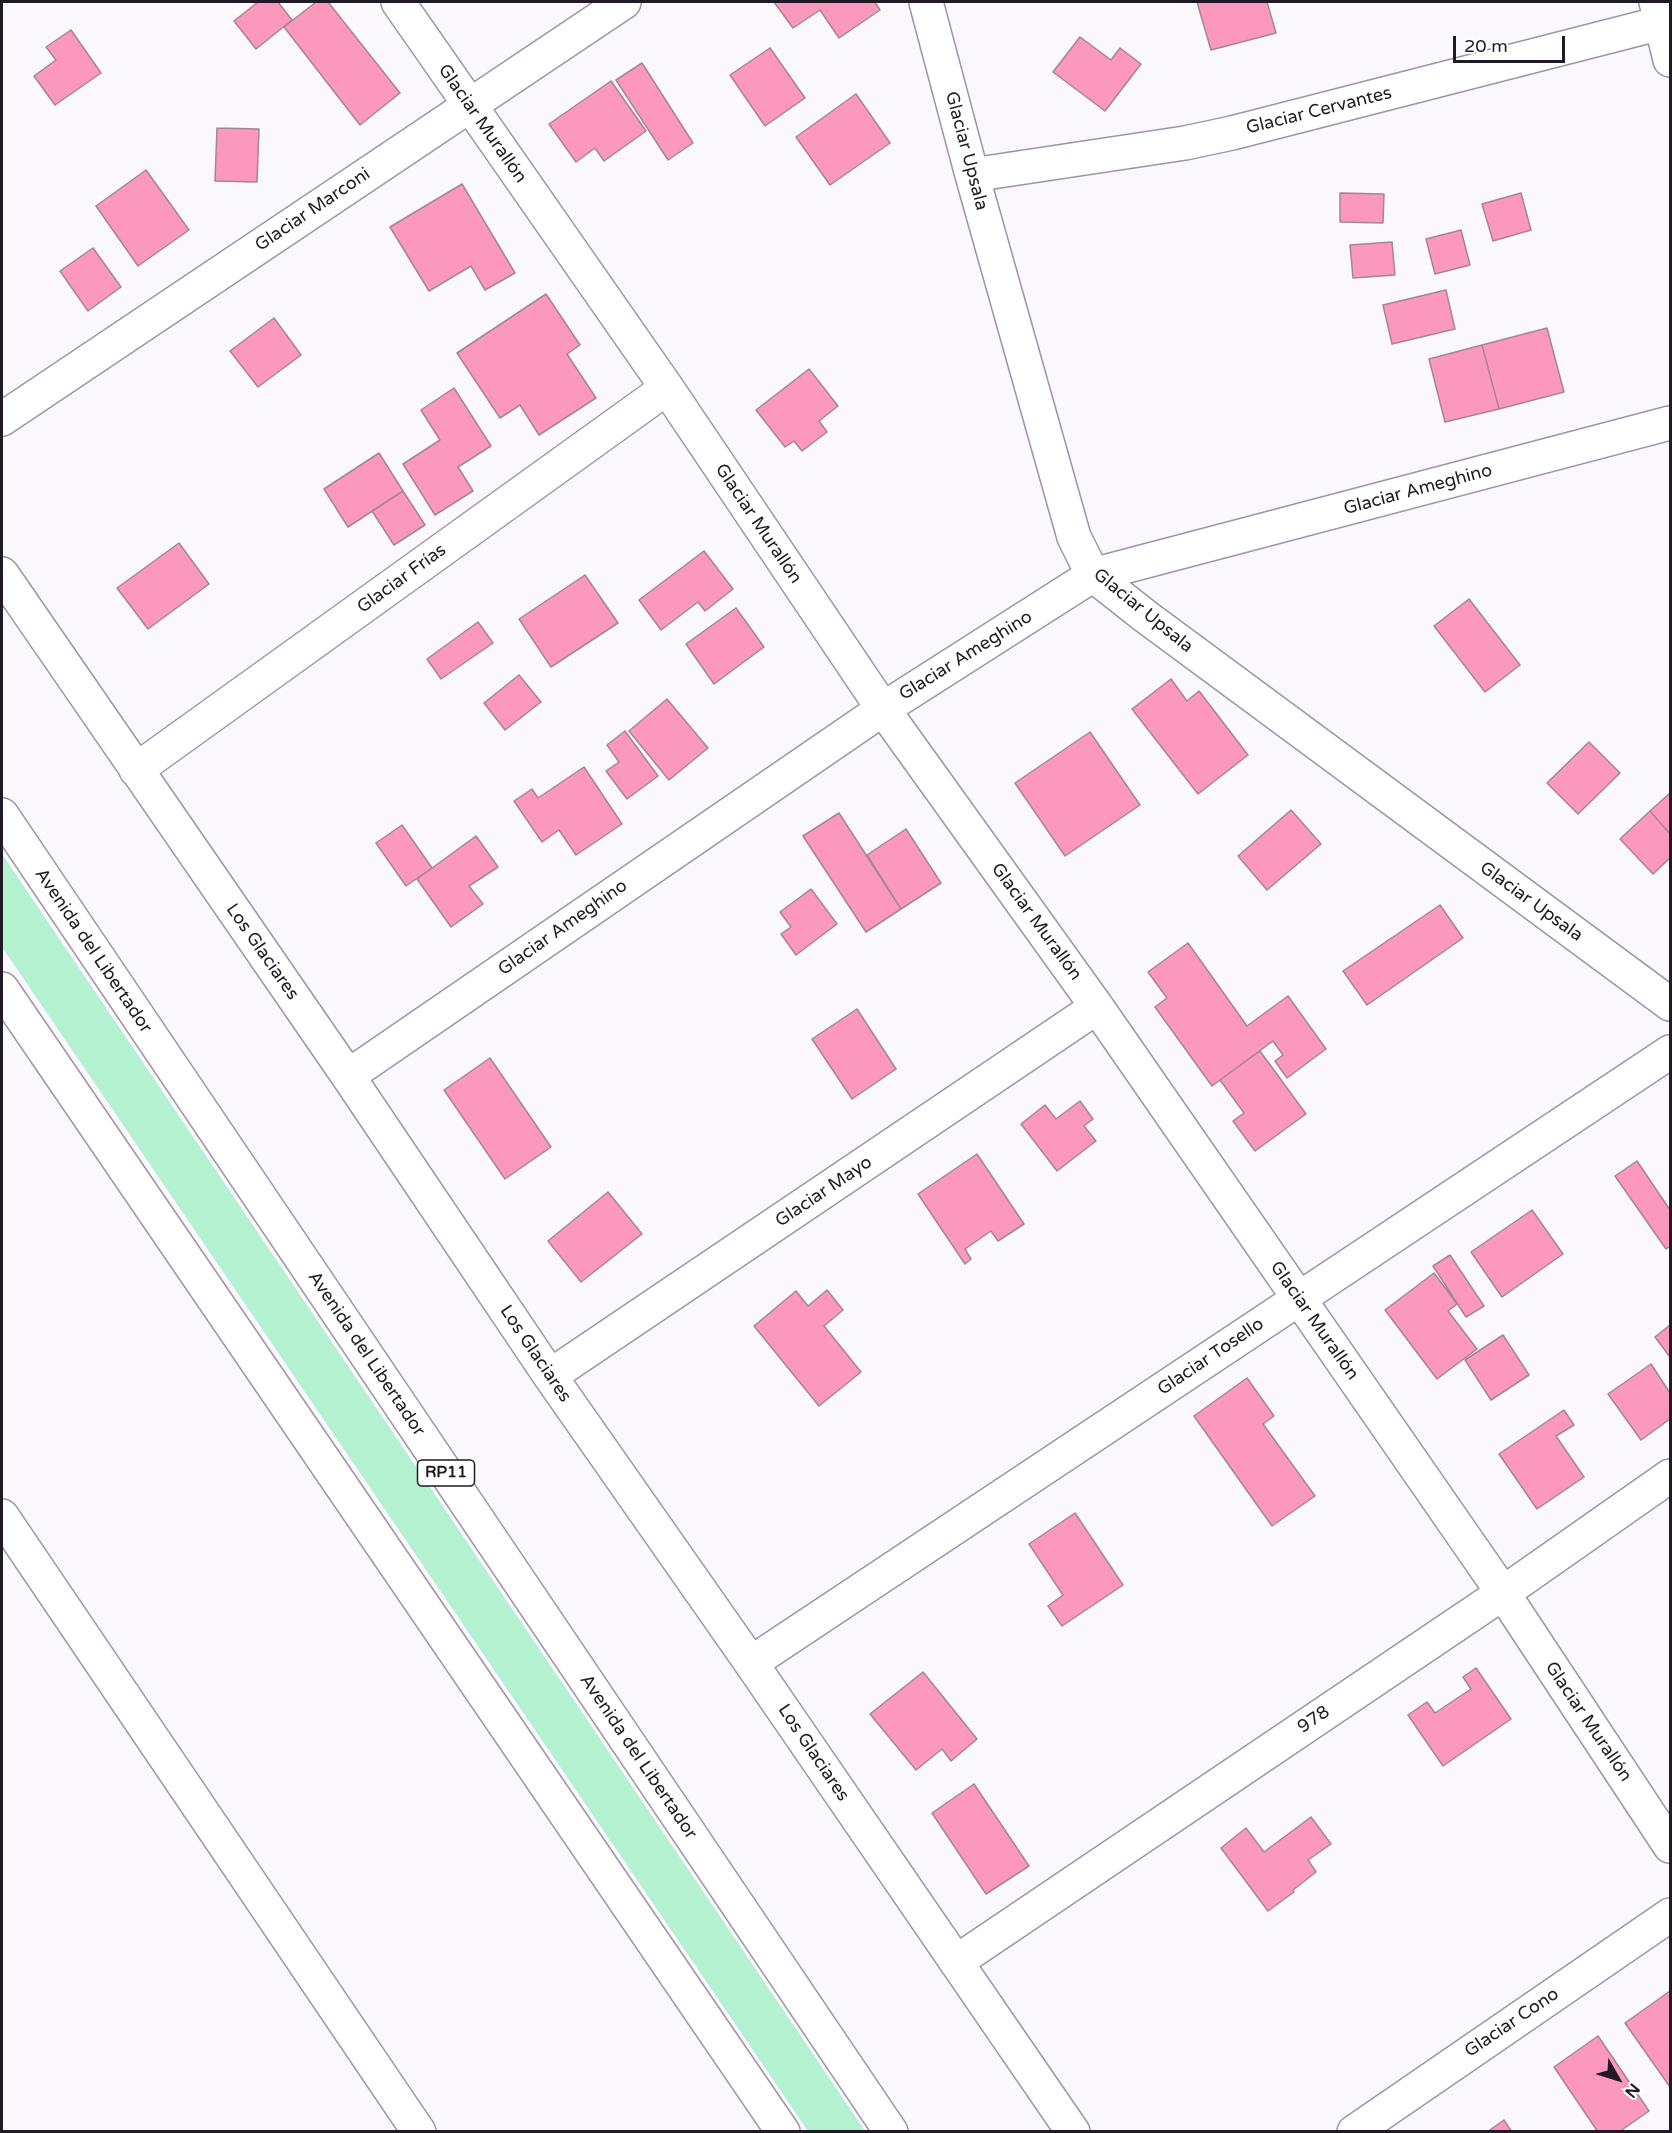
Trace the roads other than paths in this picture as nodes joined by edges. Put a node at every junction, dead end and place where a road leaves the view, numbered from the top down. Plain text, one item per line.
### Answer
1 (398, 2) edge
2 (624, 2) edge
3 (926, 2) edge
4 (1659, 12) edge
5 (1671, 60) edge
6 (469, 106) junction
7 (972, 176) junction
8 (667, 388) junction
9 (2, 419) edge
10 (1671, 423) edge
11 (2, 574) edge
12 (1093, 575) junction
13 (883, 709) junction
14 (136, 770) junction
15 (2, 815) edge
16 (2, 989) edge
17 (1671, 1004) edge
18 (1097, 1007) junction
19 (1671, 1052) edge
20 (348, 1076) junction
21 (1298, 1299) junction
22 (550, 1376) junction
23 (1671, 1476) edge
24 (2, 1516) edge
25 (12, 1553) edge
26 (1503, 1593) junction
27 (751, 1663) junction
28 (1671, 1846) edge
29 (1671, 1915) edge
30 (956, 1962) junction
31 (418, 2132) edge
32 (783, 2132) edge
33 (891, 2132) edge
34 (1073, 2132) edge
35 (1354, 2132) edge

1 - 6 street, Glaciar Murallón
2 - 6 street, Glaciar Marconi
3 - 7 street, Glaciar Upsala
4 - 5 street
4 - 7 street, Glaciar Cervantes
6 - 8 street, Glaciar Murallón
6 - 9 street, Glaciar Marconi
7 - 12 street, Glaciar Upsala
8 - 13 street, Glaciar Murallón
8 - 14 street, Glaciar Frías
10 - 12 street, Glaciar Ameghino
11 - 14 street, Los Glaciares
12 - 13 street, Glaciar Ameghino
12 - 17 street, Glaciar Upsala
13 - 18 street, Glaciar Murallón
13 - 20 street, Glaciar Ameghino
14 - 20 street, Los Glaciares
15 - 33 street, Avenida del Libertador / RP11
16 - 32 street
18 - 21 street, Glaciar Murallón
18 - 22 street, Glaciar Mayo
19 - 21 street, Glaciar Tosello
20 - 22 street, Los Glaciares
21 - 26 street, Glaciar Murallón
21 - 27 street, Glaciar Tosello
22 - 27 street, Los Glaciares
23 - 26 street, 978
24 - 25 street
25 - 31 street
26 - 28 street, Glaciar Murallón
26 - 30 street, 978
27 - 30 street, Los Glaciares
29 - 35 street, Glaciar Cono
30 - 34 street, Los Glaciares

